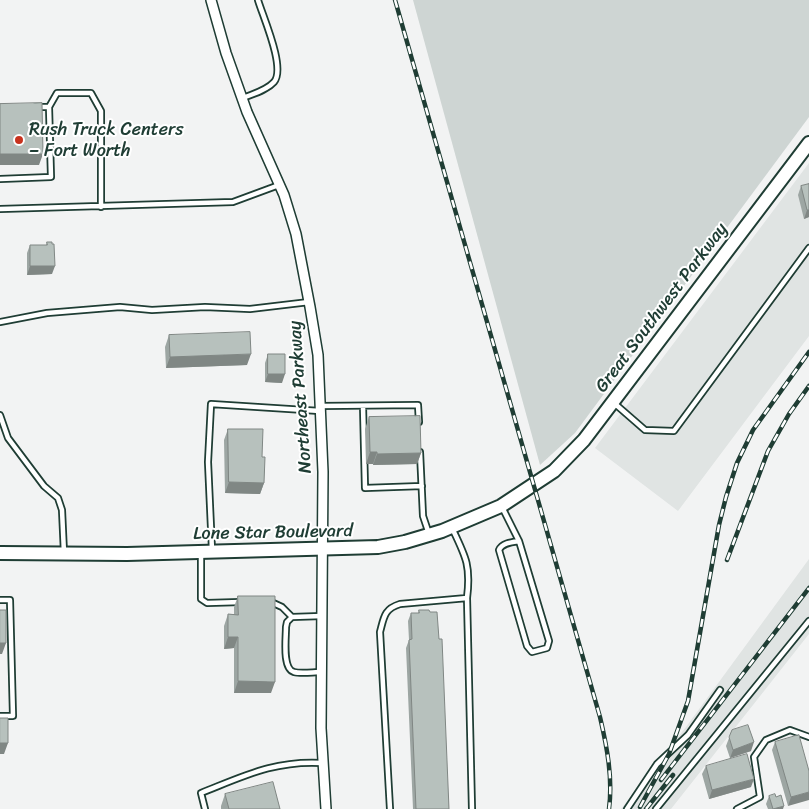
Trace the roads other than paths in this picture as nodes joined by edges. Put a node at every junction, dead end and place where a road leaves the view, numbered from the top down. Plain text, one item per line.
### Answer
1 (211, 0) edge
2 (258, 0) edge
3 (242, 98) junction
4 (30, 107) edge
5 (49, 107) junction
6 (809, 143) edge
7 (0, 179) edge
8 (279, 185) junction
9 (101, 207) junction
10 (0, 209) edge
11 (809, 248) edge
12 (309, 302) junction
13 (0, 322) edge
14 (613, 402) junction
15 (363, 406) junction
16 (320, 409) junction
17 (0, 415) edge
18 (419, 432) edge
19 (420, 450) edge
20 (533, 484) joint
21 (422, 486) junction
22 (501, 506) junction
23 (452, 527) junction
24 (429, 535) junction
25 (519, 540) junction
26 (323, 550) junction
27 (206, 552) junction
28 (0, 553) edge
29 (64, 554) junction
30 (467, 598) junction
31 (0, 600) edge
32 (245, 602) edge
33 (262, 602) edge
34 (322, 616) junction
35 (292, 617) junction
36 (809, 621) edge
37 (322, 672) junction
38 (720, 690) dead end
39 (0, 716) edge
40 (809, 737) edge
41 (323, 764) junction
42 (205, 809) edge
43 (326, 809) edge
44 (390, 809) edge
45 (472, 809) edge
46 (627, 809) edge
47 (656, 809) edge
48 (737, 809) edge

1 - 3 street, Northeast Parkway
2 - 3 lane
3 - 8 street, Northeast Parkway
4 - 5 lane
5 - 7 lane
5 - 9 lane
6 - 14 street, Great Southwest Parkway
8 - 9 lane
8 - 12 street, Northeast Parkway
9 - 10 lane
11 - 14 lane
12 - 13 lane
12 - 16 street, Northeast Parkway
14 - 20 street, Great Southwest Parkway
15 - 16 lane
15 - 18 lane
15 - 21 lane
16 - 26 street, Northeast Parkway
16 - 27 lane
17 - 29 lane
19 - 21 lane
20 - 22 street, Lone Star Boulevard
21 - 24 lane
22 - 23 street, Lone Star Boulevard
22 - 25 lane
23 - 24 street, Lone Star Boulevard
23 - 30 lane
24 - 26 street, Lone Star Boulevard
25 - 25 lane
26 - 27 street, Lone Star Boulevard
26 - 34 street, Northeast Parkway
27 - 29 street, Lone Star Boulevard
27 - 32 lane
28 - 29 street, Lone Star Boulevard
30 - 44 lane
30 - 45 lane
31 - 39 lane
33 - 35 lane
34 - 35 lane
34 - 37 street, Northeast Parkway
35 - 37 lane
36 - 47 lane
37 - 41 street, Northeast Parkway
38 - 46 lane
40 - 48 lane
41 - 42 lane
41 - 43 street, Northeast Parkway

